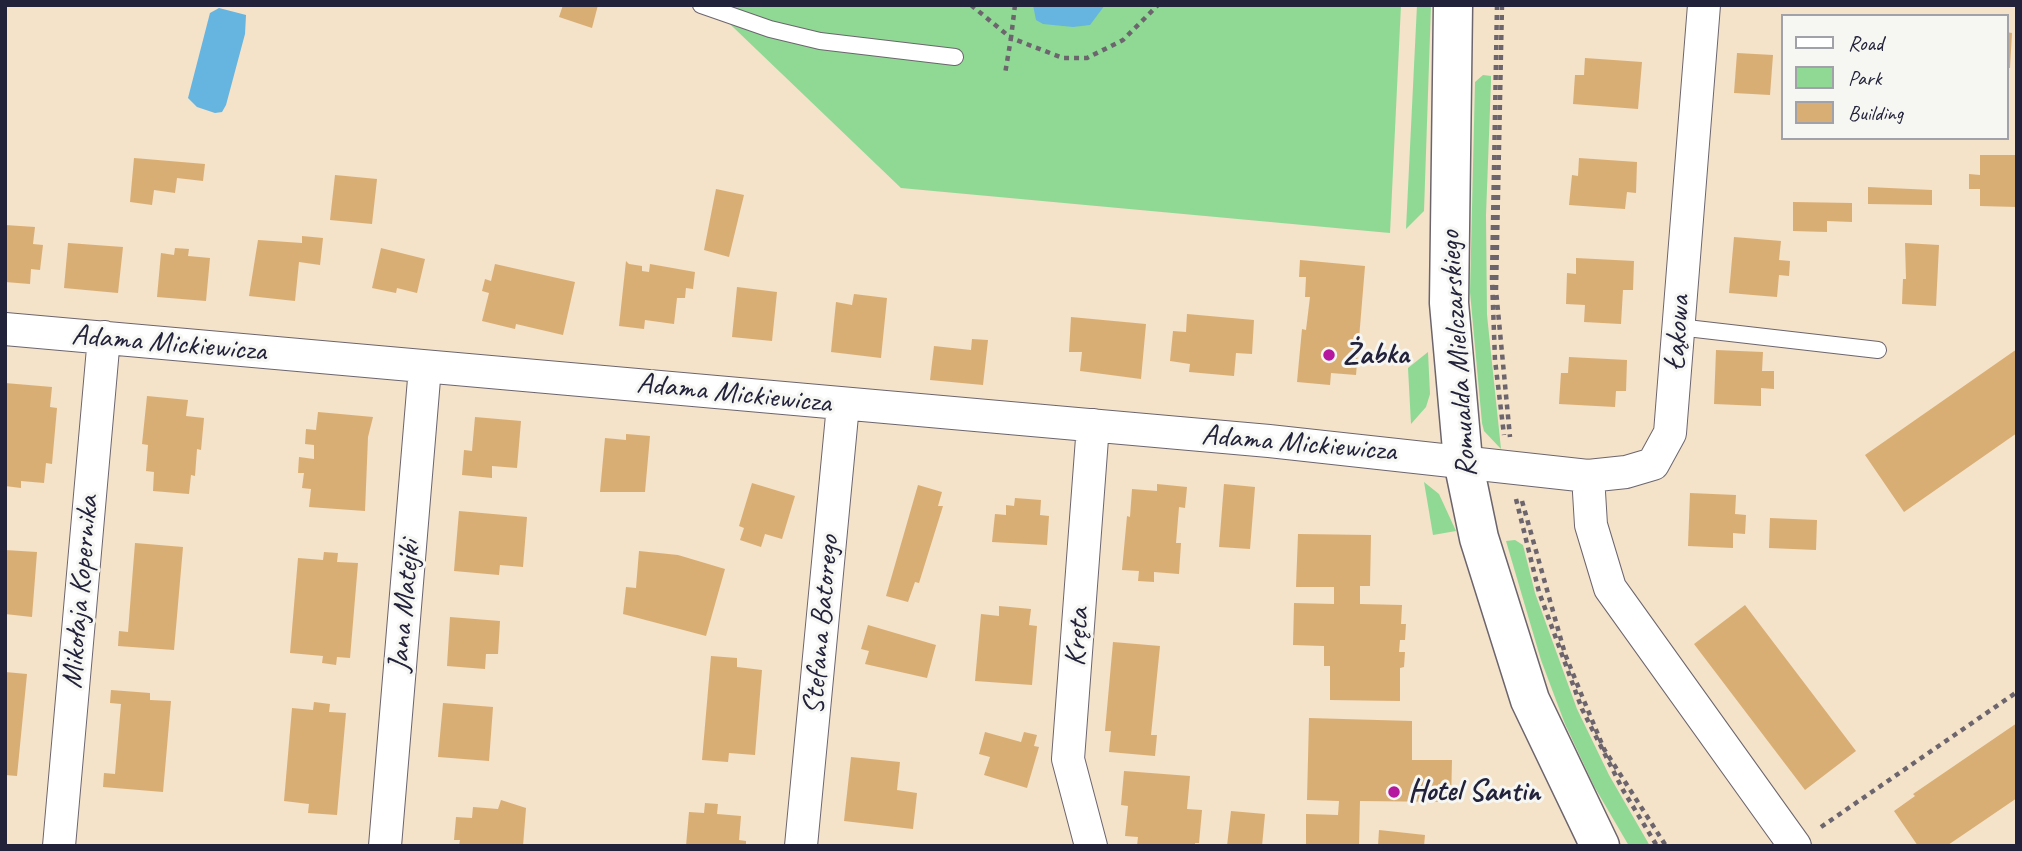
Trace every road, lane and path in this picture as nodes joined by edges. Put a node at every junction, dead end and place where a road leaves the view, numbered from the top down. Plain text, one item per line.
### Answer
1 (701, 5) edge
2 (971, 5) edge
3 (1015, 5) edge
4 (1158, 5) edge
5 (1454, 5) edge
6 (1497, 5) edge
7 (1704, 5) edge
8 (1011, 38) junction
9 (955, 57) dead end
10 (1005, 74) dead end
11 (1678, 327) junction
12 (5, 329) edge
13 (104, 337) junction
14 (1878, 350) dead end
15 (425, 367) junction
16 (843, 405) junction
17 (1093, 425) junction
18 (1505, 438) dead end
19 (1463, 461) junction
20 (1588, 476) junction
21 (1514, 491) dead end
22 (2017, 692) edge
23 (1795, 845) edge
24 (59, 846) edge
25 (384, 846) edge
26 (801, 846) edge
27 (1091, 846) edge
28 (1600, 846) edge
29 (1657, 846) edge

1 - 9 lane
2 - 8 path
3 - 8 path
4 - 8 path
5 - 19 street, Romualda Mielczarskiego
6 - 18 path
7 - 11 street, Łąkowa
8 - 10 path
11 - 14 lane
11 - 20 street, Łąkowa
12 - 13 street, Adama Mickiewicza
13 - 15 street, Adama Mickiewicza
13 - 24 street, Mikołaja Kopernika
15 - 16 street, Adama Mickiewicza
15 - 25 street, Jana Matejki
16 - 17 street, Adama Mickiewicza
16 - 26 street, Stefana Batorego
17 - 19 street, Adama Mickiewicza
17 - 27 street, Kręta
19 - 20 street, Łąkowa
19 - 28 street, Romualda Mielczarskiego
20 - 23 street
21 - 29 path
22 - 23 path

